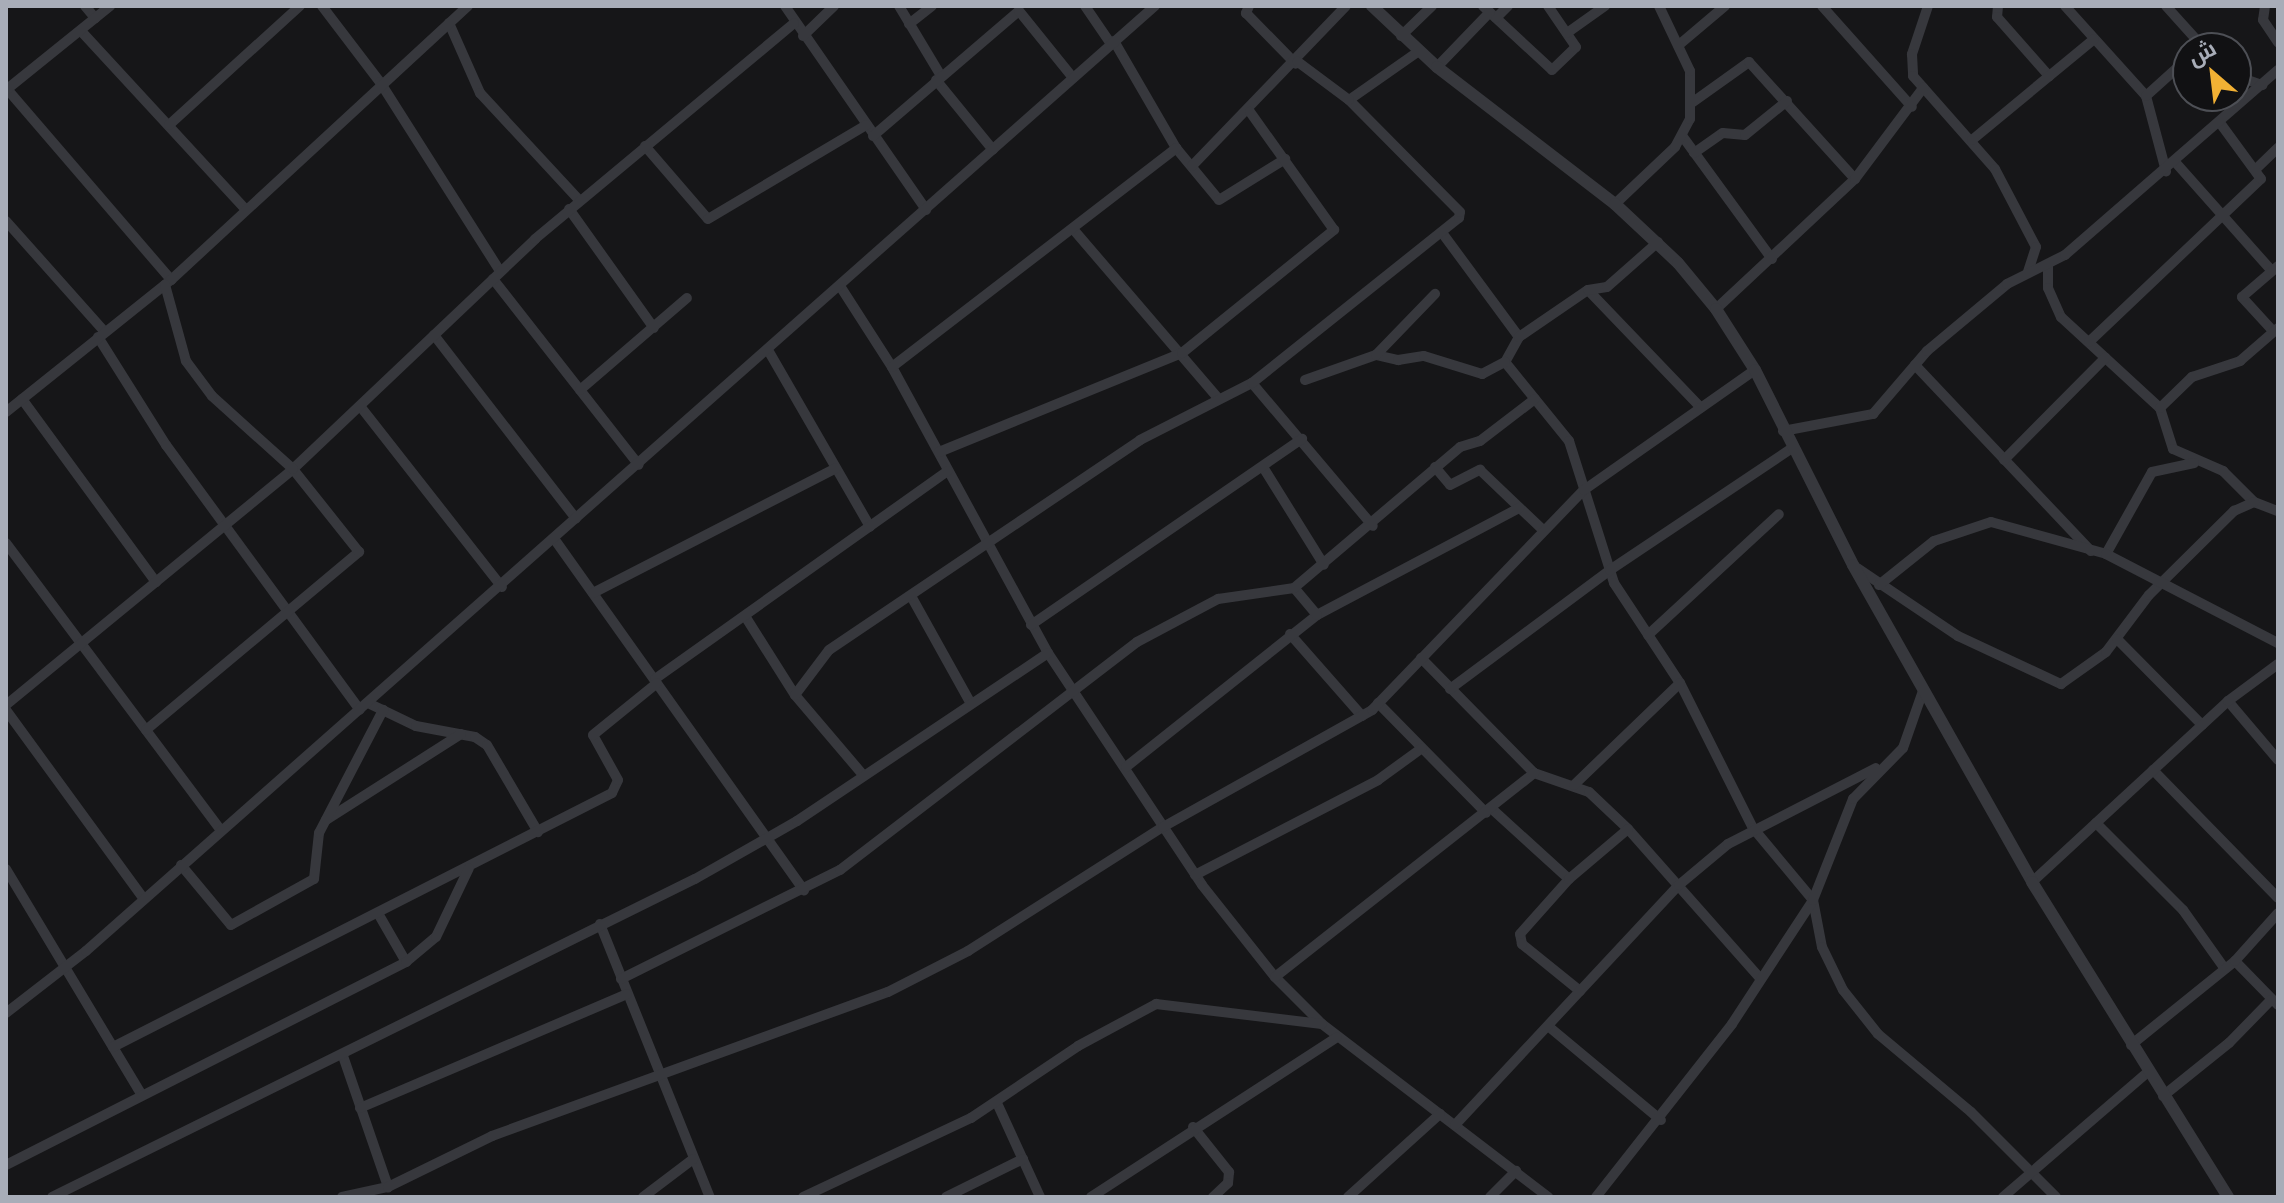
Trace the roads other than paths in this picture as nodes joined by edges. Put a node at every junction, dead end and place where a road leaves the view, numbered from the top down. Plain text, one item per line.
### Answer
1 (85, 6) edge
2 (110, 6) edge
3 (300, 6) edge
4 (322, 6) edge
5 (468, 6) edge
6 (785, 6) edge
7 (834, 6) edge
8 (899, 6) edge
9 (932, 6) edge
10 (1085, 6) edge
11 (1155, 6) edge
12 (1249, 6) edge
13 (1346, 6) edge
14 (1372, 6) edge
15 (1432, 6) edge
16 (1508, 6) edge
17 (1548, 6) edge
18 (1605, 6) edge
19 (1659, 6) edge
20 (1725, 6) edge
21 (1822, 6) edge
22 (1928, 6) edge
23 (1998, 6) edge
24 (2065, 6) edge
25 (2166, 6) edge
26 (2265, 6) edge
27 (1490, 12) edge
28 (95, 18) junction
29 (449, 23) junction
30 (794, 23) junction
31 (909, 24) junction
32 (81, 31) junction
33 (2189, 32) edge
34 (1567, 33) junction
35 (803, 36) junction
36 (1401, 36) junction
37 (2094, 39) junction
38 (1113, 42) junction
39 (2278, 42) edge
40 (1680, 44) junction
41 (1419, 51) junction
42 (1297, 63) junction
43 (1437, 67) junction
44 (2278, 70) edge
45 (2172, 72) edge
46 (2049, 76) junction
47 (939, 78) junction
48 (1073, 78) junction
49 (380, 82) junction
50 (2252, 82) edge
51 (2262, 85) junction
52 (1923, 88) junction
53 (6, 90) edge
54 (2146, 96) junction
55 (1349, 100) junction
56 (1787, 101) junction
57 (1693, 102) junction
58 (1912, 107) junction
59 (1250, 112) junction
60 (2220, 123) junction
61 (169, 125) junction
62 (866, 125) junction
63 (873, 136) junction
64 (1683, 137) junction
65 (1972, 140) junction
66 (645, 146) junction
67 (1176, 148) junction
68 (2278, 148) edge
69 (993, 150) junction
70 (1694, 153) junction
71 (1285, 159) junction
72 (2176, 163) junction
73 (1192, 166) junction
74 (2257, 168) junction
75 (2166, 171) junction
76 (1855, 179) junction
77 (579, 200) junction
78 (1615, 204) junction
79 (245, 209) junction
80 (569, 209) junction
81 (926, 210) junction
82 (2223, 215) junction
83 (6, 221) edge
84 (1073, 229) junction
85 (1443, 234) junction
86 (1658, 242) junction
87 (1772, 259) junction
88 (2048, 266) junction
89 (2274, 268) edge
90 (2028, 272) junction
91 (496, 275) junction
92 (168, 283) junction
93 (840, 286) junction
94 (1588, 290) junction
95 (1435, 294) dead end
96 (687, 298) dead end
97 (1716, 309) junction
98 (654, 328) junction
99 (2275, 329) edge
100 (101, 334) junction
101 (434, 335) junction
102 (1519, 337) junction
103 (2089, 342) junction
104 (768, 350) junction
105 (1182, 353) junction
106 (1376, 355) junction
107 (2105, 358) junction
108 (1505, 362) junction
109 (1915, 365) junction
110 (892, 367) junction
111 (1755, 370) junction
112 (1305, 380) dead end
113 (1252, 383) junction
114 (580, 390) junction
115 (1218, 398) junction
116 (22, 399) junction
117 (1535, 399) junction
118 (360, 406) junction
119 (1701, 408) junction
120 (2160, 408) junction
121 (6, 412) edge
122 (1783, 431) junction
123 (1302, 439) junction
124 (1792, 448) junction
125 (939, 452) junction
126 (2004, 460) junction
127 (2196, 463) junction
128 (639, 465) junction
129 (1263, 467) junction
130 (1435, 467) junction
131 (836, 468) junction
132 (293, 469) junction
133 (948, 471) junction
134 (1584, 490) junction
135 (2254, 502) junction
136 (1519, 508) junction
137 (2277, 510) edge
138 (1779, 514) dead end
139 (576, 519) junction
140 (1373, 526) junction
141 (224, 527) junction
142 (870, 527) junction
143 (1544, 531) junction
144 (555, 540) junction
145 (6, 543) edge
146 (988, 545) junction
147 (2091, 551) junction
148 (2106, 554) junction
149 (1324, 565) junction
150 (1853, 565) junction
151 (1610, 570) junction
152 (156, 582) junction
153 (2165, 583) junction
154 (1879, 585) junction
155 (502, 587) junction
156 (1294, 588) junction
157 (593, 593) junction
158 (911, 596) junction
159 (289, 611) junction
160 (1317, 615) junction
161 (745, 616) junction
162 (1031, 625) junction
163 (1290, 634) junction
164 (1648, 635) junction
165 (2117, 639) junction
166 (80, 642) junction
167 (2278, 643) edge
168 (1048, 653) junction
169 (1421, 658) junction
170 (2278, 664) edge
171 (656, 681) junction
172 (1680, 683) junction
173 (1071, 688) junction
174 (1450, 689) junction
175 (1923, 691) junction
176 (795, 695) junction
177 (2228, 701) junction
178 (970, 702) junction
179 (1378, 703) junction
180 (364, 706) junction
181 (6, 707) edge
182 (383, 710) junction
183 (1362, 716) junction
184 (2202, 725) junction
185 (146, 730) junction
186 (461, 733) junction
187 (1422, 748) junction
188 (2278, 760) edge
189 (1126, 767) junction
190 (1878, 767) junction
191 (2153, 770) junction
192 (1534, 773) junction
193 (863, 775) junction
194 (1574, 785) junction
195 (1489, 811) junction
196 (324, 821) junction
197 (2096, 823) junction
198 (1163, 827) junction
199 (1753, 828) junction
200 (1628, 829) junction
201 (221, 830) junction
202 (538, 832) junction
203 (768, 838) junction
204 (181, 865) junction
205 (469, 868) junction
206 (6, 869) edge
207 (1195, 875) junction
208 (1569, 879) junction
209 (2032, 882) junction
210 (1679, 885) junction
211 (804, 890) junction
212 (2278, 898) edge
213 (144, 899) junction
214 (1813, 900) junction
215 (2278, 913) edge
216 (379, 915) junction
217 (600, 924) junction
218 (2235, 961) junction
219 (406, 962) junction
220 (65, 968) junction
221 (2225, 969) junction
222 (1275, 977) junction
223 (1760, 978) junction
224 (621, 979) junction
225 (1580, 991) junction
226 (627, 994) junction
227 (2274, 1003) edge
228 (6, 1013) edge
229 (1322, 1024) junction
230 (1548, 1026) junction
231 (1337, 1037) junction
232 (2131, 1045) junction
233 (113, 1047) junction
234 (343, 1056) junction
235 (2148, 1072) junction
236 (657, 1075) junction
237 (141, 1094) junction
238 (2163, 1096) junction
239 (997, 1103) junction
240 (360, 1108) junction
241 (1440, 1114) junction
242 (1661, 1120) junction
243 (1455, 1125) junction
244 (1193, 1127) junction
245 (693, 1159) junction
246 (1023, 1159) junction
247 (6, 1165) edge
248 (2033, 1170) junction
249 (1516, 1171) junction
250 (388, 1187) junction
251 (52, 1197) edge
252 (342, 1197) edge
253 (643, 1197) edge
254 (710, 1197) edge
255 (803, 1197) edge
256 (946, 1197) edge
257 (1040, 1197) edge
258 (1091, 1197) edge
259 (1213, 1197) edge
260 (1348, 1197) edge
261 (1490, 1197) edge
262 (1548, 1197) edge
263 (1596, 1197) edge
264 (2003, 1197) edge
265 (2056, 1197) edge
266 (2228, 1197) edge

1 - 28 street
2 - 28 street
3 - 61 street
4 - 49 street
5 - 29 street
6 - 30 street
7 - 35 street
8 - 31 street
9 - 31 street
10 - 38 street
11 - 38 street
12 - 42 street
13 - 42 street
14 - 36 street
15 - 36 street
16 - 27 street
17 - 34 street
18 - 34 street
19 - 40 street
20 - 40 street
21 - 58 street
22 - 52 street
23 - 46 street
24 - 37 street
25 - 33 street
26 - 39 street
27 - 34 street
27 - 43 street
28 - 32 street
29 - 49 street
29 - 77 street
30 - 35 street
30 - 66 street
31 - 47 street
32 - 53 street
32 - 61 street
35 - 62 street
36 - 41 street
37 - 46 street
37 - 54 street
38 - 48 street
38 - 67 street
40 - 57 street
41 - 43 street
41 - 55 street
42 - 55 street
42 - 59 street
43 - 78 street
44 - 51 street
45 - 54 street
46 - 65 street
47 - 48 street
47 - 63 street
47 - 69 street
48 - 69 street
49 - 79 street
49 - 91 street
50 - 51 street
51 - 60 street
52 - 58 street
52 - 65 street
53 - 92 street
54 - 75 street
55 - 85 street
56 - 57 street
56 - 70 street
56 - 76 street
57 - 64 street
58 - 76 street
59 - 71 street
59 - 73 street
60 - 72 street
60 - 74 street
61 - 79 street
62 - 63 street
62 - 66 street
63 - 81 street
64 - 70 street
64 - 78 street
65 - 90 street
66 - 77 street
67 - 73 street
67 - 84 street
68 - 74 street
69 - 81 street
70 - 87 street
71 - 73 street
71 - 105 street
72 - 75 street
72 - 82 street
74 - 82 street
75 - 88 street
76 - 87 street
77 - 80 street
78 - 86 street
79 - 92 street
80 - 91 street
80 - 98 street
81 - 93 street
82 - 89 street
82 - 103 street
83 - 100 street
84 - 105 street
84 - 110 street
85 - 102 street
85 - 113 street
86 - 94 street
86 - 97 street
87 - 97 street
88 - 90 street
88 - 103 street
89 - 99 street
90 - 109 street
91 - 101 street
91 - 114 street
92 - 100 street
92 - 132 street
93 - 104 street
93 - 110 street
94 - 102 street
94 - 119 street
95 - 106 street
96 - 98 street
97 - 111 street
98 - 114 street
99 - 120 street
100 - 116 street
100 - 141 street
101 - 118 street
101 - 139 street
102 - 108 street
103 - 107 street
104 - 128 street
104 - 131 street
105 - 115 street
105 - 125 street
106 - 108 street
106 - 112 street
107 - 120 street
107 - 126 street
108 - 117 street
109 - 122 street
109 - 126 street
110 - 125 street
111 - 119 street
111 - 122 street
113 - 115 street
113 - 123 street
114 - 128 street
115 - 146 street
116 - 121 street
116 - 152 street
117 - 130 street
117 - 134 street
118 - 132 street
118 - 155 street
119 - 134 street
120 - 127 street
122 - 124 street
123 - 129 street
123 - 140 street
124 - 150 street
124 - 151 street
125 - 133 street
126 - 147 street
127 - 135 street
127 - 148 street
128 - 139 street
129 - 149 street
129 - 162 street
130 - 136 street
130 - 140 street
131 - 142 street
131 - 157 street
132 - 141 street
132 - 159 street
133 - 142 street
133 - 146 street
134 - 143 street
134 - 151 street
135 - 137 street
135 - 153 street
136 - 143 street
136 - 160 street
138 - 164 street
139 - 144 street
140 - 149 street
141 - 152 street
141 - 159 street
142 - 161 street
143 - 169 street
144 - 155 street
144 - 157 street
145 - 166 street
146 - 158 street
146 - 162 street
147 - 148 street
147 - 154 street
148 - 153 street
149 - 156 street
150 - 154 street
150 - 175 street
151 - 164 street
151 - 174 street
152 - 166 street
153 - 165 street
153 - 167 street
154 - 165 street
155 - 180 street
156 - 160 street
156 - 173 street
157 - 171 street
158 - 176 street
158 - 178 street
159 - 180 street
159 - 185 street
160 - 163 street
161 - 171 street
161 - 176 street
162 - 168 street
163 - 183 street
163 - 189 street
164 - 172 street
165 - 184 street
166 - 181 street
166 - 185 street
168 - 173 street
168 - 178 street
169 - 174 street
169 - 179 street
170 - 177 street
171 - 202 street
171 - 203 street
172 - 194 street
172 - 199 street
173 - 189 street
173 - 211 street
174 - 192 street
175 - 190 street
175 - 209 street
176 - 193 street
177 - 184 street
177 - 188 street
178 - 193 street
179 - 183 street
179 - 187 street
180 - 182 street
180 - 201 street
181 - 213 street
182 - 186 street
182 - 196 street
183 - 198 street
184 - 191 street
185 - 201 street
186 - 196 street
186 - 202 street
187 - 195 street
187 - 207 street
189 - 198 street
190 - 199 street
190 - 214 street
191 - 197 street
191 - 212 street
192 - 194 street
192 - 195 street
193 - 203 street
194 - 200 street
195 - 208 street
195 - 222 street
196 - 204 street
197 - 209 street
197 - 221 street
198 - 207 street
198 - 236 street
199 - 210 street
199 - 214 street
200 - 208 street
200 - 210 street
201 - 204 street
202 - 205 street
203 - 211 street
203 - 217 street
204 - 213 street
205 - 216 street
205 - 219 street
206 - 220 street
207 - 222 street
208 - 225 street
209 - 232 street
210 - 223 street
210 - 225 street
211 - 224 street
213 - 220 street
214 - 223 street
214 - 248 street
215 - 218 street
216 - 219 street
216 - 233 street
217 - 224 street
217 - 234 street
218 - 221 street
218 - 227 street
219 - 237 street
220 - 228 street
220 - 233 street
221 - 232 street
222 - 229 street
223 - 242 street
224 - 226 street
225 - 230 street
226 - 236 street
226 - 240 street
227 - 238 street
229 - 231 street
229 - 239 street
230 - 242 street
230 - 243 street
231 - 241 street
231 - 244 street
232 - 235 street
233 - 237 street
234 - 240 street
234 - 251 street
235 - 238 street
235 - 248 street
236 - 245 street
236 - 250 street
237 - 247 street
238 - 266 street
239 - 246 street
239 - 255 street
240 - 250 street
241 - 243 street
241 - 260 street
242 - 263 street
243 - 249 street
244 - 258 street
244 - 259 street
245 - 253 street
245 - 254 street
246 - 256 street
246 - 257 street
248 - 264 street
248 - 265 street
249 - 261 street
249 - 262 street
250 - 252 street

